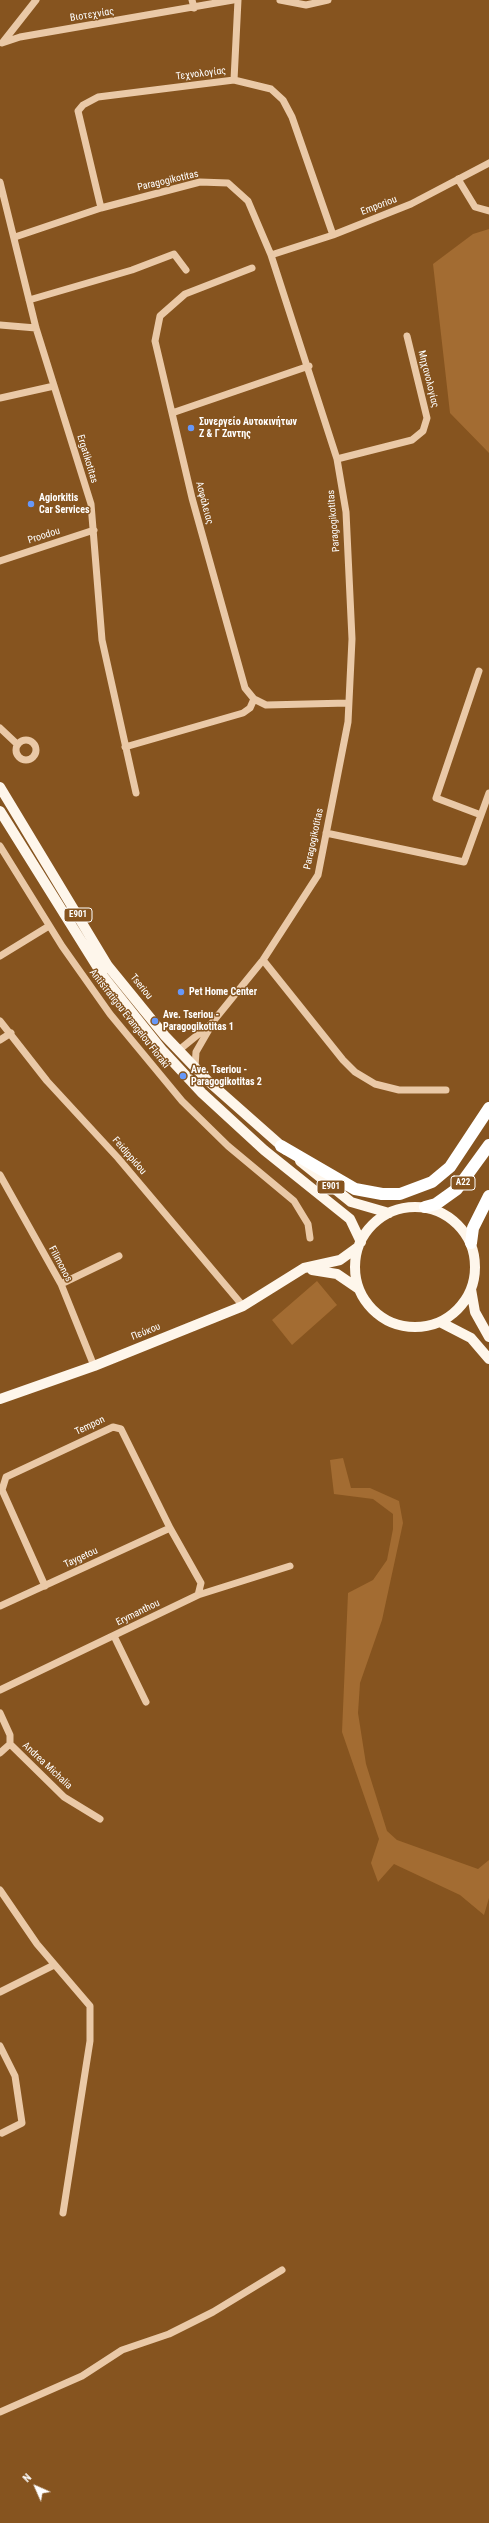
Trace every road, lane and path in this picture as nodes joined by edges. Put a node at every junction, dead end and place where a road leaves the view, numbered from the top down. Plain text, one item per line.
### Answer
1 (36, 0) edge
2 (192, 0) edge
3 (232, 0) edge
4 (238, 0) edge
5 (281, 0) edge
6 (328, 0) edge
7 (194, 8) junction
8 (1, 44) edge
9 (234, 80) junction
10 (489, 163) edge
11 (458, 179) junction
12 (0, 182) edge
13 (101, 208) junction
14 (489, 211) edge
15 (333, 234) junction
16 (15, 237) junction
17 (271, 255) junction
18 (252, 268) dead end
19 (186, 270) dead end
20 (30, 300) junction
21 (0, 325) edge
22 (36, 328) junction
23 (407, 336) dead end
24 (309, 366) junction
25 (54, 386) junction
26 (0, 398) edge
27 (172, 413) junction
28 (337, 459) junction
29 (94, 530) junction
30 (0, 561) edge
31 (479, 671) dead end
32 (254, 699) junction
33 (348, 703) junction
34 (0, 728) edge
35 (17, 744) dead end
36 (125, 747) junction
37 (0, 787) edge
38 (136, 793) dead end
39 (489, 793) edge
40 (0, 811) edge
41 (481, 815) junction
42 (326, 833) junction
43 (0, 846) edge
44 (49, 926) junction
45 (0, 956) edge
46 (263, 960) junction
47 (0, 1021) edge
48 (211, 1024) junction
49 (11, 1034) junction
50 (0, 1040) edge
51 (180, 1050) junction
52 (195, 1067) junction
53 (446, 1090) dead end
54 (489, 1108) edge
55 (489, 1145) edge
56 (281, 1146) junction
57 (0, 1175) edge
58 (489, 1196) edge
59 (425, 1207) junction
60 (389, 1213) junction
61 (310, 1238) dead end
62 (471, 1243) junction
63 (360, 1244) junction
64 (119, 1256) dead end
65 (295, 1273) junction
66 (61, 1284) junction
67 (358, 1289) junction
68 (471, 1289) junction
69 (243, 1306) junction
70 (440, 1322) junction
71 (489, 1337) edge
72 (489, 1359) edge
73 (94, 1366) junction
74 (0, 1399) edge
75 (170, 1528) junction
76 (290, 1566) dead end
77 (45, 1586) junction
78 (198, 1595) junction
79 (0, 1606) edge
80 (114, 1636) junction
81 (0, 1690) edge
82 (146, 1702) dead end
83 (0, 1713) edge
84 (10, 1744) junction
85 (0, 1753) edge
86 (100, 1819) dead end
87 (0, 1890) edge
88 (54, 1965) junction
89 (0, 1992) edge
90 (0, 2046) edge
91 (2, 2133) dead end
92 (63, 2213) dead end
93 (282, 2270) dead end
94 (0, 2412) edge

1 - 8 street
2 - 7 street
3 - 7 street, Βιοτεχνίας
4 - 9 street
5 - 6 street
7 - 8 street, Βιοτεχνίας
9 - 13 street, Τεχνολογίας
9 - 15 street, Τεχνολογίας
10 - 11 street, Emporiou
11 - 14 street
11 - 15 street, Emporiou
12 - 16 street, Ergatikotitas
13 - 16 street, Paragogikotitas
13 - 17 street, Paragogikotitas
15 - 17 street, Emporiou
16 - 20 street, Ergatikotitas
17 - 24 street, Paragogikotitas
18 - 27 street, Ασφάλειας
19 - 20 street
20 - 22 street, Ergatikotitas
21 - 22 street
22 - 25 street, Ergatikotitas
23 - 28 street, Μηχανολογίας
24 - 27 street
24 - 28 street, Paragogikotitas
25 - 26 street
25 - 29 street, Ergatikotitas
27 - 32 street, Ασφάλειας
28 - 33 street, Paragogikotitas
29 - 30 street, Proodou
29 - 36 street, Ergatikotitas
31 - 41 street
32 - 33 street
32 - 36 street
33 - 42 street, Paragogikotitas
34 - 35 street
36 - 38 street, Ergatikotitas
37 - 51 main road, Tseriou / E901
39 - 41 street
40 - 63 main road, E901
41 - 42 street
42 - 46 street, Paragogikotitas
43 - 44 street, Antistratigou Evangelou Floraki
44 - 45 street
44 - 61 street, Antistratigou Evangelou Floraki
46 - 48 street, Paragogikotitas
46 - 53 street
47 - 49 street, Feidippidou
48 - 51 street, Paragogikotitas
48 - 52 street
49 - 50 street
49 - 69 street, Feidippidou
51 - 52 main road, Tseriou / E901
52 - 56 main road, Tseriou / E901
54 - 56 highway
55 - 59 highway, A22
56 - 60 main road, Tseriou / E901
57 - 66 street, Filimonos
58 - 62 highway
59 - 60 main road
59 - 62 main road
60 - 63 main road
62 - 68 main road
63 - 65 main road, Πεύκου
63 - 67 main road
64 - 66 street
65 - 67 main road, Πεύκου
65 - 69 main road, Πεύκου
66 - 73 street, Filimonos
67 - 70 main road
68 - 70 main road
68 - 71 main road
69 - 73 main road, Πεύκου
70 - 72 main road
73 - 74 main road, Πεύκου
75 - 77 street, Taygetou
75 - 77 street, Tempon
75 - 78 street, Tempon
76 - 78 street, Erymanthou
77 - 79 street, Taygetou
78 - 80 street, Erymanthou
80 - 81 street, Erymanthou
80 - 82 street
83 - 84 street, Andrea Michalia
84 - 85 street
84 - 86 street, Andrea Michalia
87 - 88 street
88 - 89 street
88 - 92 street
90 - 91 street
93 - 94 street

